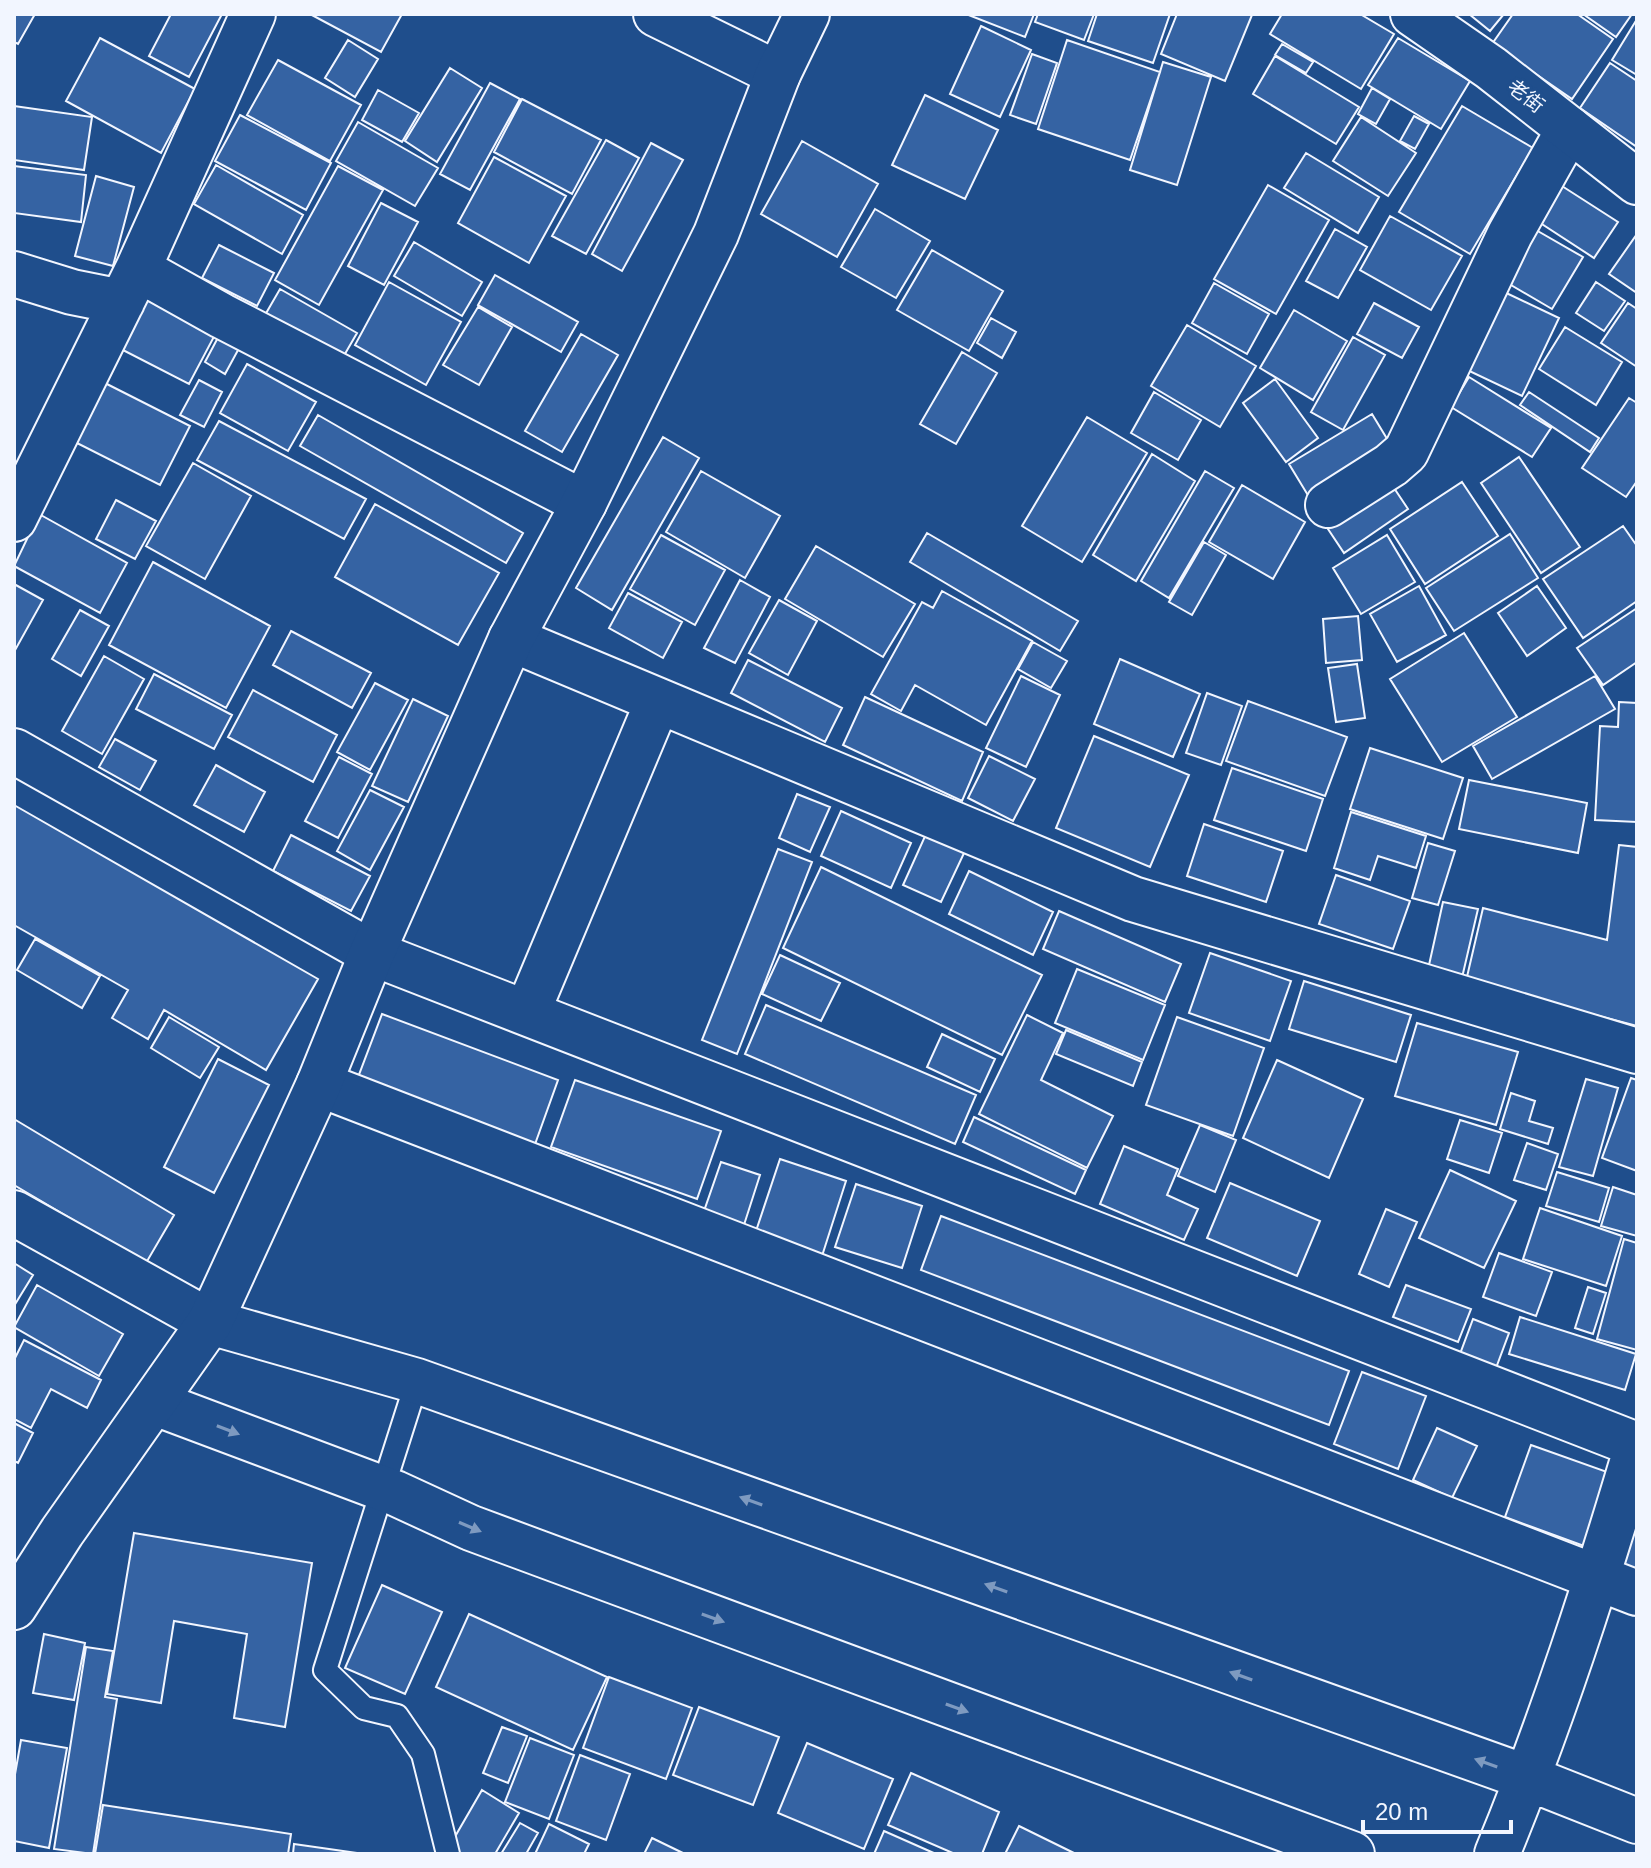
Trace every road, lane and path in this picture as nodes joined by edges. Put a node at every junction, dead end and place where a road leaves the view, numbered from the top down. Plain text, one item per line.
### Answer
1 (253, 14) edge
2 (656, 14) edge
3 (807, 14) edge
4 (1413, 14) edge
5 (778, 74) junction
6 (1569, 129) junction
7 (1637, 182) edge
8 (14, 274) edge
9 (130, 286) junction
10 (584, 503) junction
11 (1328, 505) dead end
12 (14, 519) edge
13 (511, 639) junction
14 (658, 701) junction
15 (14, 751) edge
16 (372, 953) junction
17 (527, 1013) junction
18 (1637, 1051) edge
19 (319, 1084) junction
20 (14, 1213) edge
21 (210, 1322) junction
22 (417, 1381) junction
23 (155, 1403) junction
24 (1637, 1446) edge
25 (381, 1487) junction
26 (1617, 1586) edge
27 (14, 1607) edge
28 (1528, 1778) junction
29 (1637, 1821) edge
30 (448, 1854) edge
31 (1352, 1854) edge
32 (1497, 1854) edge

1 - 9 street
2 - 5 street
3 - 5 street
4 - 6 street, 老街
5 - 10 street
6 - 7 street, 老街
6 - 11 street
8 - 9 street
9 - 10 street
9 - 12 street
10 - 13 street
13 - 14 street
13 - 16 street
14 - 17 street
14 - 18 street
15 - 16 street
16 - 17 street
16 - 19 street
17 - 24 street
19 - 21 street
19 - 26 street
20 - 21 street
21 - 22 street
21 - 23 street
22 - 25 lane
28 -> 22 street
23 -> 25 street
23 - 27 street
24 - 26 street
25 - 30 lane
25 -> 31 street
26 - 28 street
28 - 29 street
28 - 32 street

